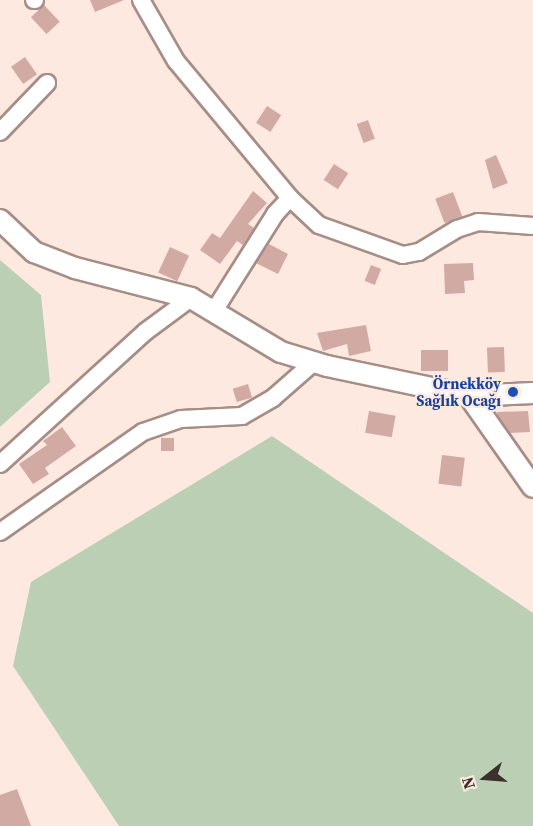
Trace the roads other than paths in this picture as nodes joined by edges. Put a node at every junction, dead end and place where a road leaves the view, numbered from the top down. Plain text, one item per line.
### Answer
1 (141, 0) edge
2 (47, 83) dead end
3 (0, 132) edge
4 (290, 198) junction
5 (0, 220) edge
6 (533, 226) edge
7 (191, 298) junction
8 (214, 311) junction
9 (314, 362) junction
10 (533, 393) edge
11 (469, 396) junction
12 (0, 464) edge
13 (533, 487) edge
14 (0, 532) edge

1 - 4 street
2 - 3 street
4 - 6 street
4 - 8 street
5 - 7 street
7 - 8 street
7 - 12 street
8 - 9 street
9 - 11 street
9 - 14 street
10 - 11 street
11 - 13 street

